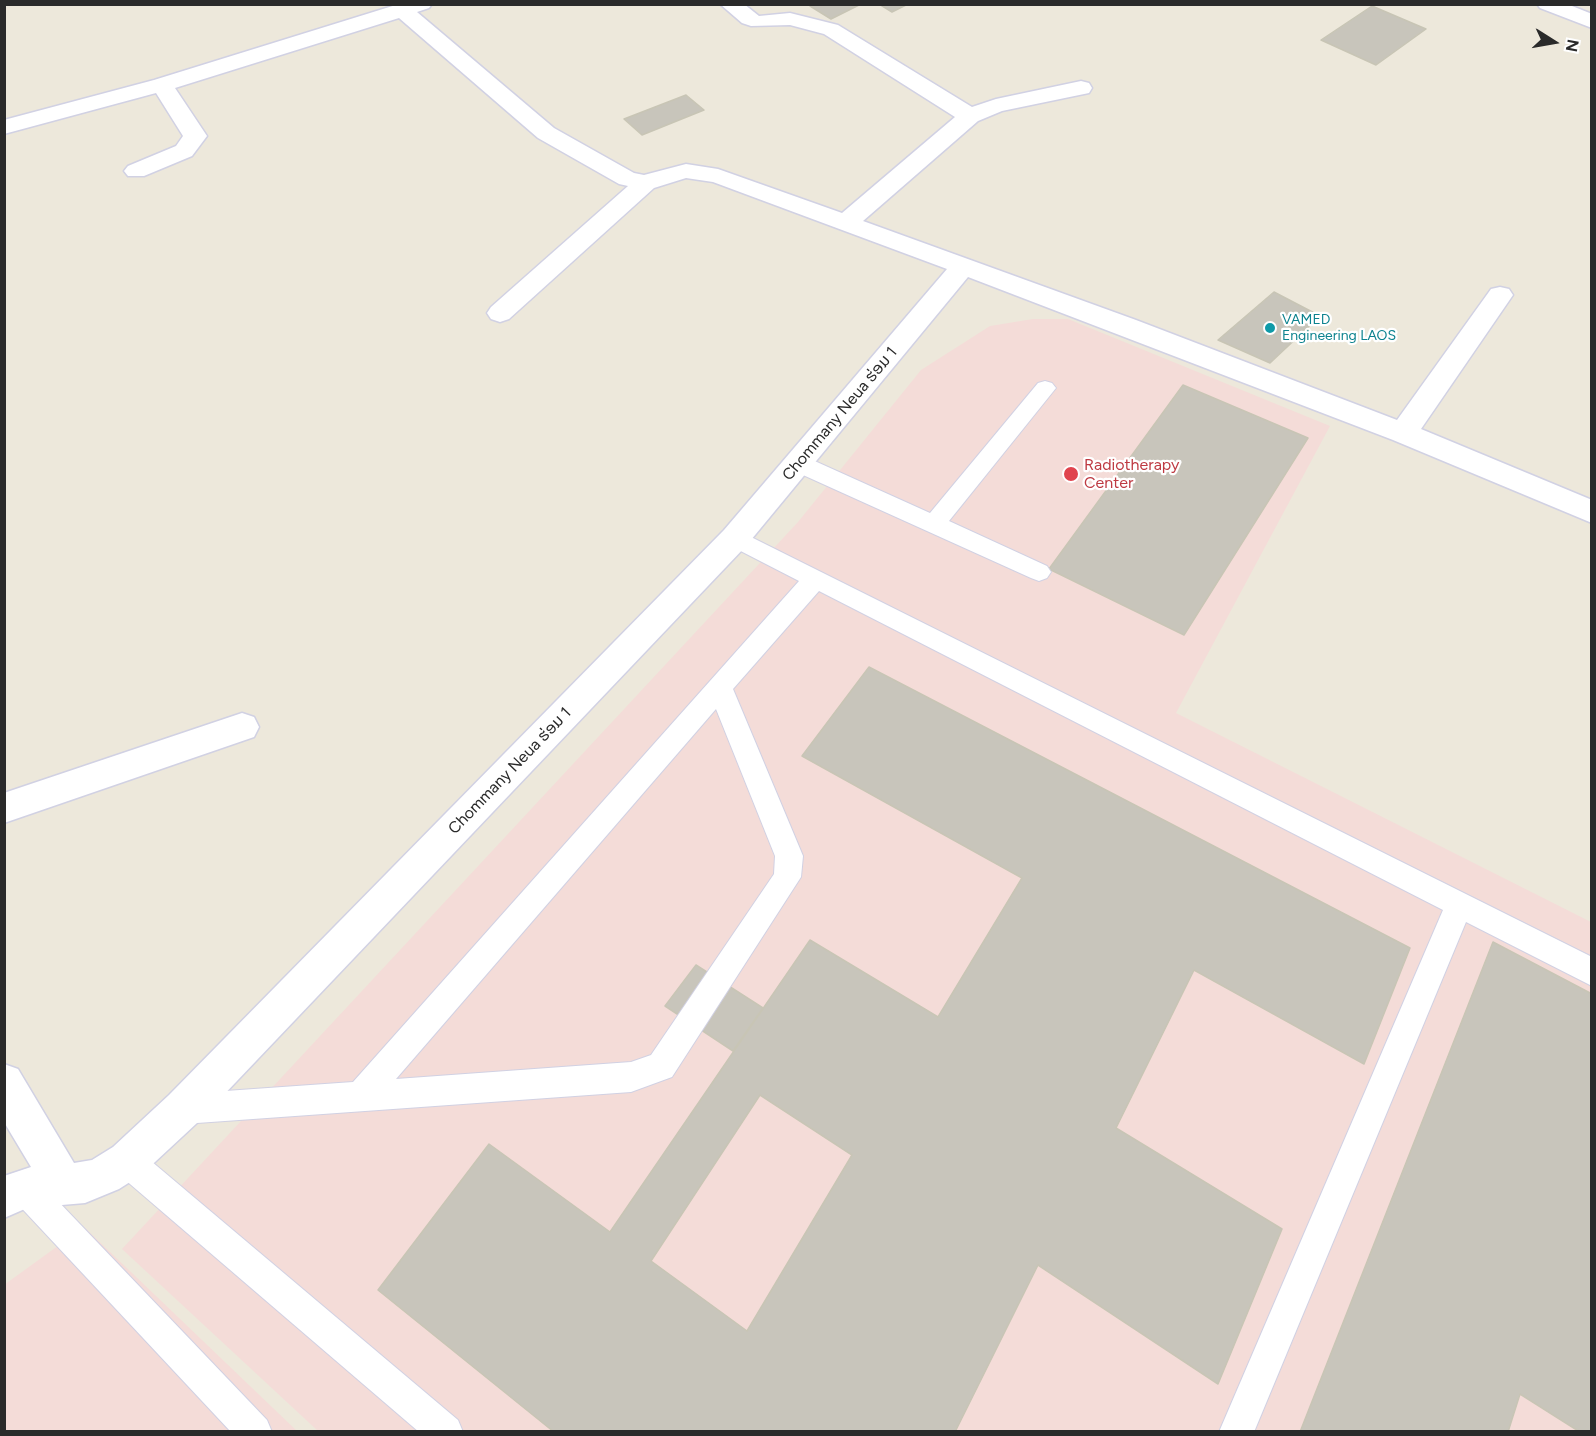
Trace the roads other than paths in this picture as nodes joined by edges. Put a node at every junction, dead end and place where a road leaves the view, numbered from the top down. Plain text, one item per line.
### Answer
1 (730, 4) edge
2 (1547, 4) edge
3 (413, 8) edge
4 (1592, 22) edge
5 (162, 85) junction
6 (1081, 88) dead end
7 (970, 116) junction
8 (4, 127) edge
9 (136, 171) dead end
10 (646, 183) junction
11 (847, 222) junction
12 (962, 267) junction
13 (1500, 295) dead end
14 (500, 313) dead end
15 (1045, 388) dead end
16 (1403, 433) junction
17 (800, 464) junction
18 (1592, 512) edge
19 (933, 525) junction
20 (735, 538) junction
21 (1039, 572) dead end
22 (815, 579) junction
23 (720, 687) junction
24 (242, 727) dead end
25 (4, 808) edge
26 (1459, 904) junction
27 (1592, 972) edge
28 (4, 1083) edge
29 (360, 1097) junction
30 (183, 1109) junction
31 (127, 1161) junction
32 (64, 1185) junction
33 (14, 1193) edge
34 (255, 1431) edge
35 (446, 1431) edge
36 (1236, 1431) edge

1 - 7 street
2 - 4 street
3 - 5 street
3 - 10 street
5 - 8 street
5 - 9 street
6 - 7 street
7 - 11 street
10 - 11 street
10 - 14 street
11 - 12 street
12 - 16 street
12 - 17 street, Chommany Neua ຮ່ອມ 1
13 - 16 street
15 - 19 lane
16 - 18 street
17 - 19 lane
17 - 20 street, Chommany Neua ຮ່ອມ 1
19 - 21 lane
20 - 22 lane
20 - 30 street, Chommany Neua ຮ່ອມ 1
22 - 23 lane
22 - 26 lane
23 - 29 lane
23 - 29 lane
24 - 25 street
26 - 27 lane
26 - 36 lane
28 - 32 street
29 - 30 lane
30 - 31 street, Chommany Neua ຮ່ອມ 1
31 - 32 street, Chommany Neua ຮ່ອມ 1
31 - 35 lane
32 - 33 street, Chommany Neua ຮ່ອມ 1
33 - 34 lane

